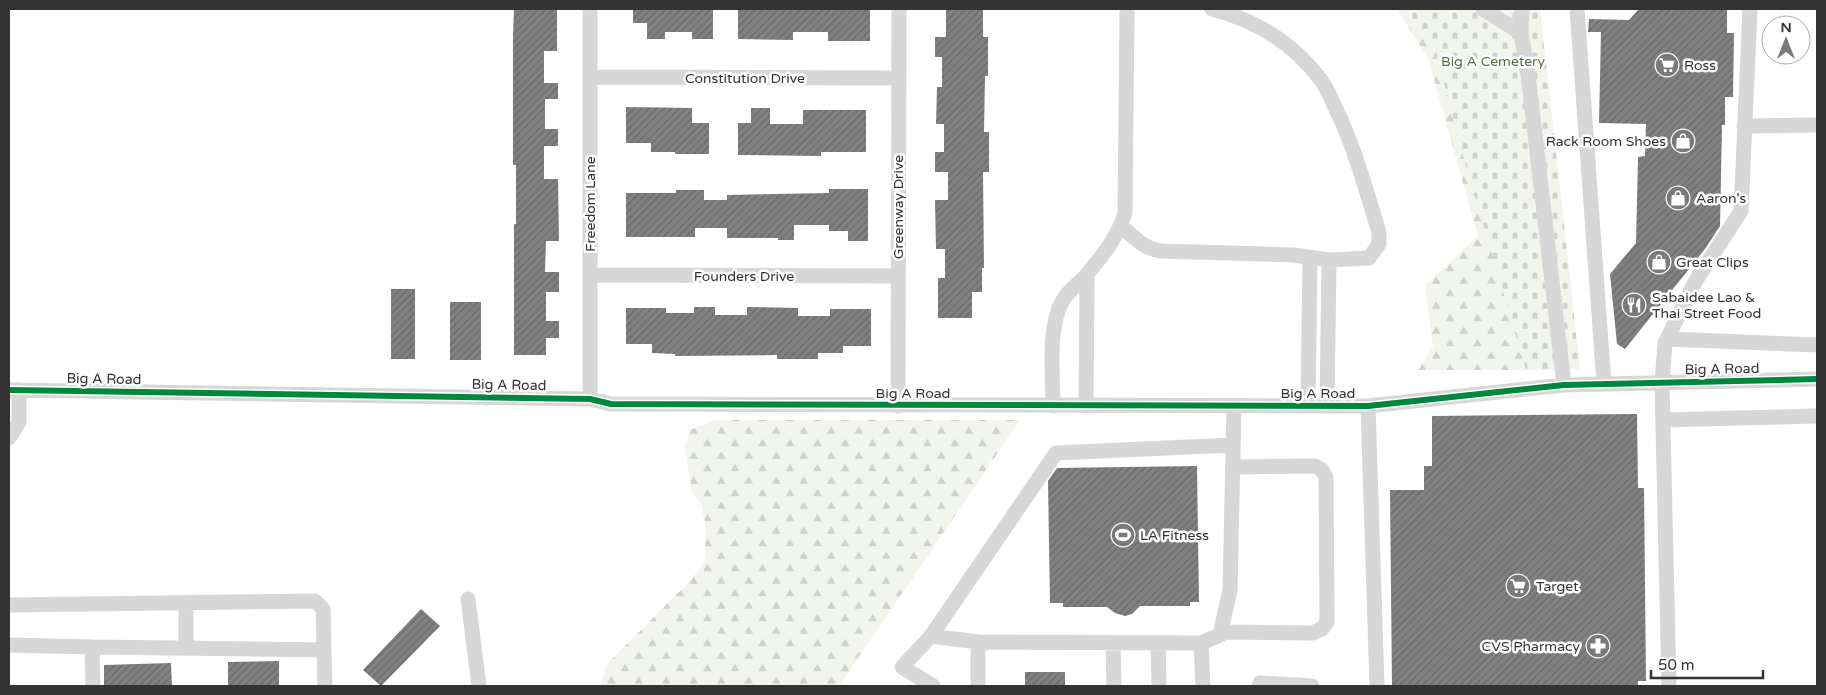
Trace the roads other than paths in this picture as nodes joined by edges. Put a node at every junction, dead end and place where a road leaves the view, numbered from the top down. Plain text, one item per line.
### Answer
1 (590, 9) edge
2 (900, 9) edge
3 (1127, 9) edge
4 (1212, 9) edge
5 (1483, 9) edge
6 (1522, 9) edge
7 (1577, 9) edge
8 (1750, 9) edge
9 (1521, 33) junction
10 (590, 77) junction
11 (899, 78) junction
12 (1817, 125) edge
13 (1744, 126) junction
14 (1121, 226) junction
15 (1310, 258) junction
16 (1329, 260) junction
17 (590, 275) junction
18 (1087, 275) junction
19 (898, 276) junction
20 (1667, 339) junction
21 (1817, 345) edge
22 (1817, 379) edge
23 (1662, 383) junction
24 (1604, 384) junction
25 (1564, 385) junction
26 (14, 390) edge
27 (590, 398) junction
28 (898, 406) junction
29 (1053, 406) junction
30 (1086, 406) junction
31 (1234, 406) junction
32 (1308, 406) junction
33 (1327, 406) junction
34 (1368, 406) junction
35 (1817, 416) edge
36 (1663, 420) junction
37 (9, 438) edge
38 (1233, 445) junction
39 (1233, 466) junction
40 (468, 599) dead end
41 (186, 603) junction
42 (9, 606) edge
43 (1221, 632) junction
44 (931, 636) junction
45 (978, 642) junction
46 (1113, 643) junction
47 (1158, 643) junction
48 (1201, 643) junction
49 (9, 645) edge
50 (92, 647) junction
51 (186, 648) junction
52 (324, 650) junction
53 (93, 686) edge
54 (325, 686) edge
55 (479, 686) edge
56 (933, 686) edge
57 (978, 686) edge
58 (1114, 686) edge
59 (1159, 686) edge
60 (1203, 686) edge
61 (1259, 686) edge
62 (1312, 686) edge
63 (1377, 686) edge
64 (1669, 686) edge

1 - 10 street, Freedom Lane
2 - 11 street, Greenway Drive
3 - 14 street
4 - 16 street
5 - 9 street
6 - 9 street
7 - 24 street
8 - 13 street
9 - 25 street
10 - 11 street, Constitution Drive
10 - 17 street, Freedom Lane
11 - 19 street, Greenway Drive
12 - 13 street
13 - 20 street
14 - 15 street
14 - 18 street
15 - 16 street
15 - 32 street
16 - 33 street
17 - 19 street, Founders Drive
17 - 27 street, Freedom Lane
18 - 29 street
18 - 30 street
19 - 28 street, Greenway Drive
20 - 21 street
20 - 23 street
22 - 23 street, Big A Road
23 - 24 street, Big A Road
23 - 36 street
24 - 25 street, Big A Road
25 - 34 street, Big A Road
26 - 27 street, Big A Road
26 - 37 street
27 - 28 street, Big A Road
28 - 29 street, Big A Road
29 - 30 street, Big A Road
30 - 31 street, Big A Road
31 - 32 street, Big A Road
31 - 38 street
32 - 33 street, Big A Road
33 - 34 street, Big A Road
34 - 63 street
35 - 36 street
36 - 64 street
38 - 39 street
38 - 44 street
39 - 43 street
39 - 43 street
40 - 55 street
41 - 42 street
41 - 51 street
41 - 52 street
43 - 48 street
44 - 45 street
44 - 56 street
45 - 46 street
45 - 57 street
46 - 47 street
46 - 58 street
47 - 48 street
47 - 59 street
48 - 60 street
49 - 50 street
50 - 51 street
50 - 53 street
51 - 52 street
52 - 54 street
61 - 62 street

